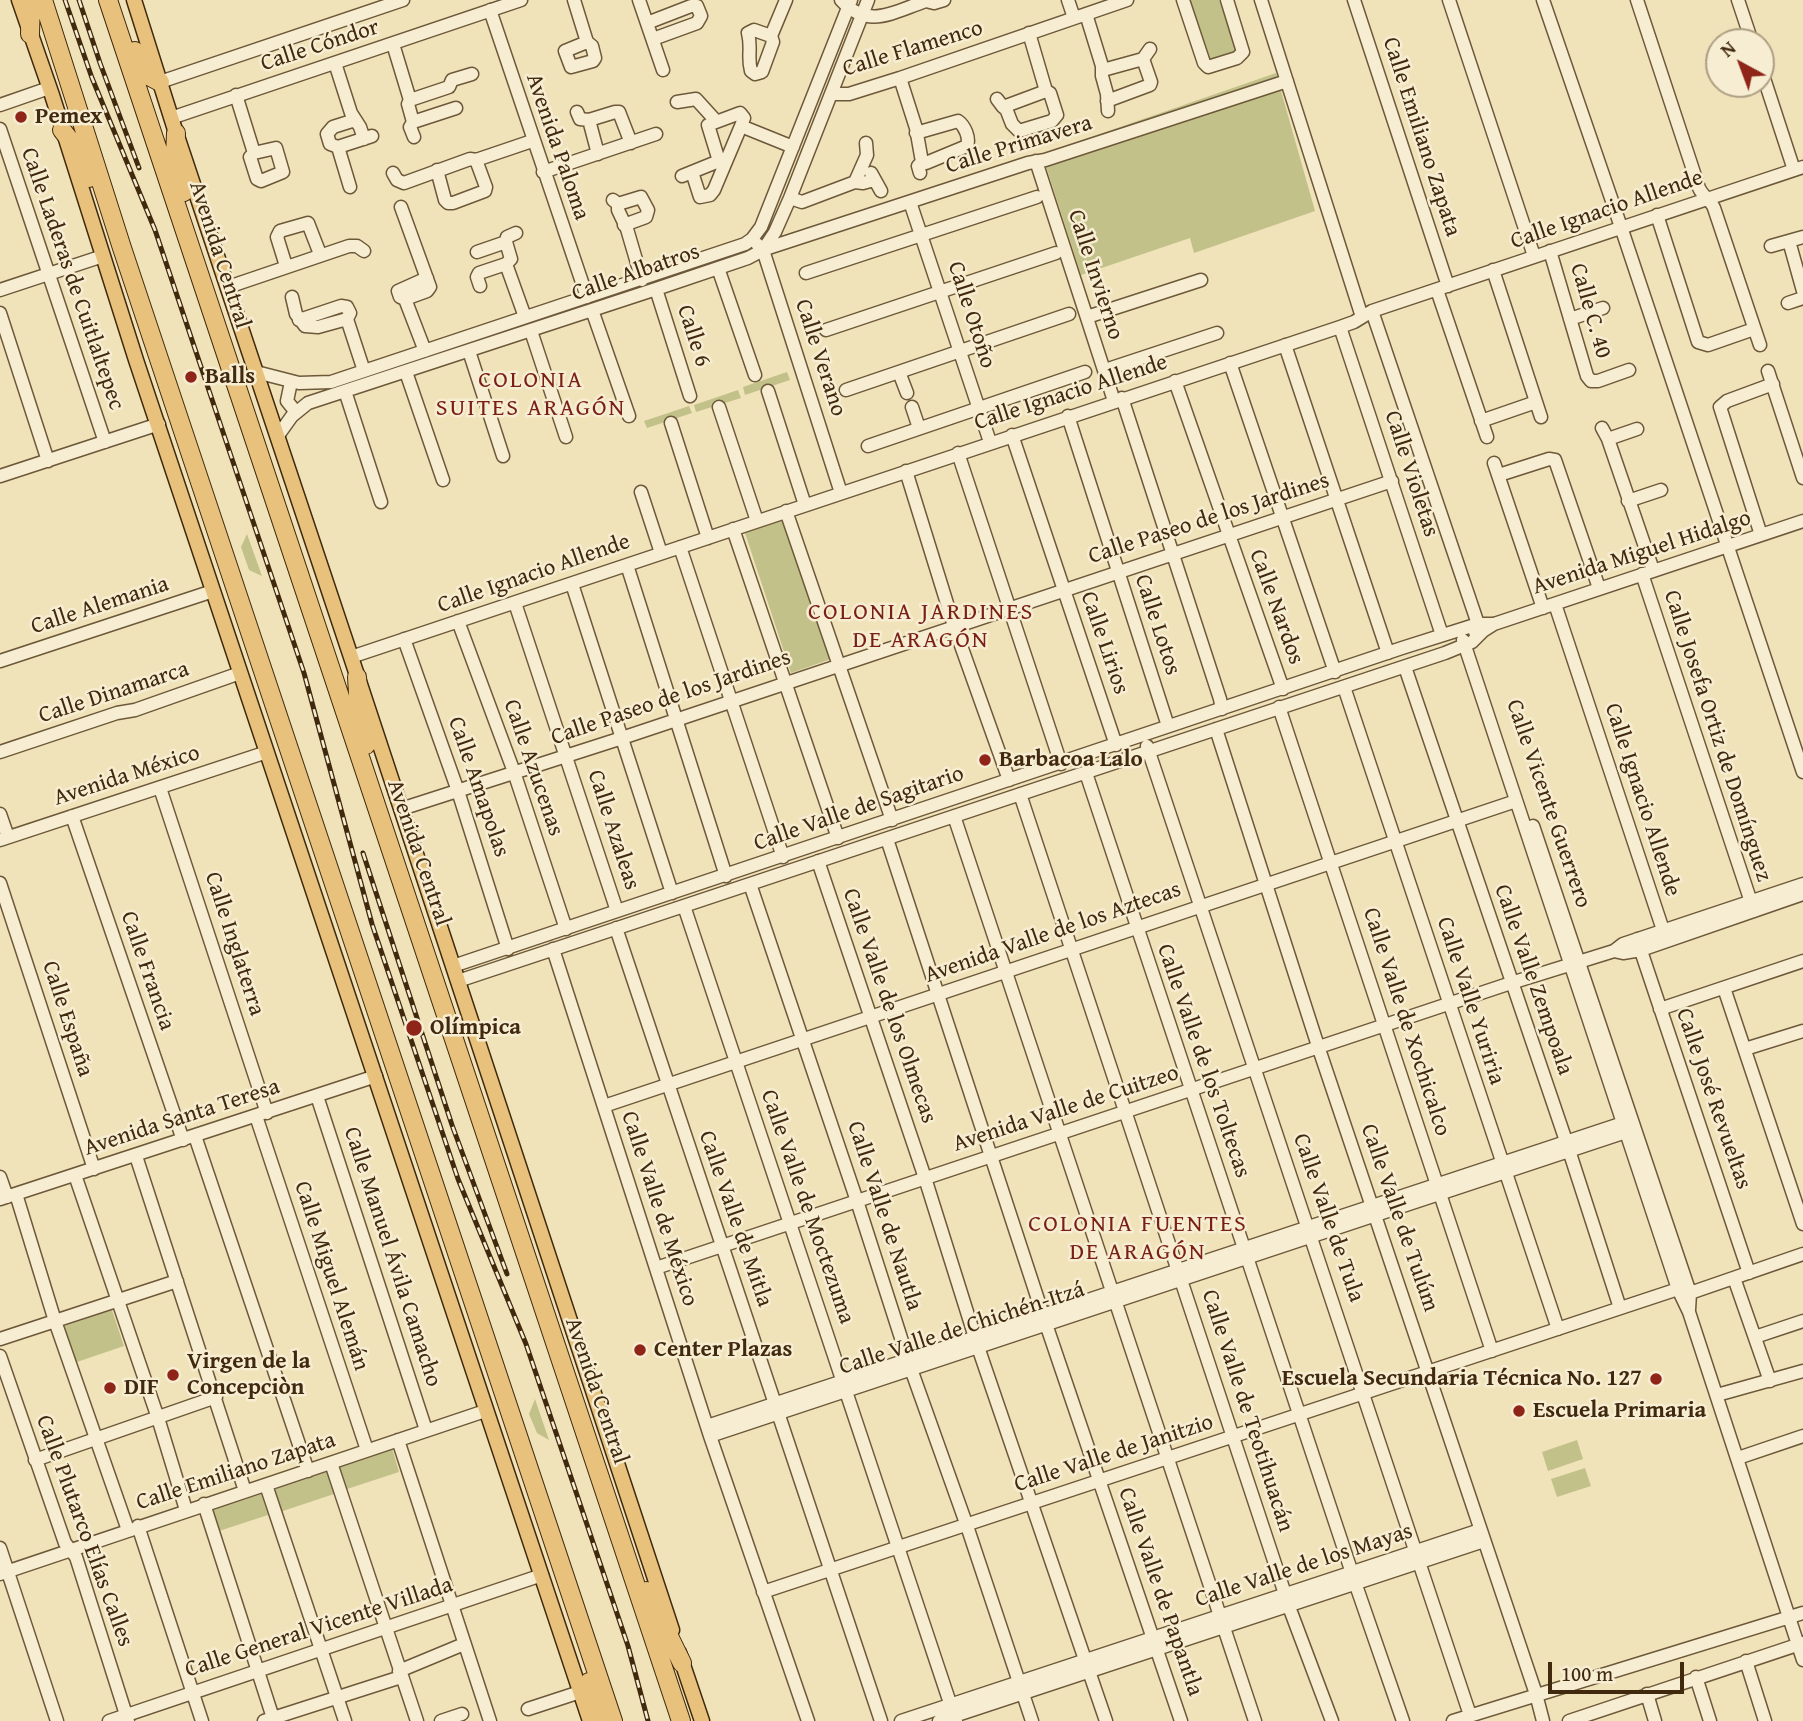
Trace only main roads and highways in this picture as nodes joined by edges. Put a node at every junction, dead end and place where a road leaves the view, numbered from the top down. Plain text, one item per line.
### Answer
1 (19, 0) edge
2 (31, 0) edge
3 (43, 0) edge
4 (136, 1) edge
5 (110, 6) edge
6 (30, 34) junction
7 (160, 82) junction
8 (173, 126) junction
9 (62, 130) junction
10 (122, 248) junction
11 (197, 265) junction
12 (357, 677) junction
13 (373, 797) junction
14 (615, 1526) junction
15 (585, 1637) junction
16 (682, 1663) junction
17 (590, 1721) edge
18 (599, 1721) edge
19 (613, 1721) edge
20 (681, 1721) edge
21 (702, 1721) edge

1 - 6 main road
2 - 6 highway
3 - 10 highway
4 - 7 main road, Avenida Central
5 - 7 highway
5 - 11 highway, Avenida Central
6 - 9 main road
7 - 8 main road, Avenida Central
8 - 11 highway
8 - 12 main road, Avenida Central
9 - 10 highway
9 - 17 main road
10 - 15 highway
11 - 13 highway, Avenida Central
12 - 13 highway
12 - 16 main road, Avenida Central
13 - 14 highway, Avenida Central
14 - 16 highway
14 - 20 highway, Avenida Central
15 - 18 highway
15 - 19 highway
16 - 21 main road, Avenida Central

